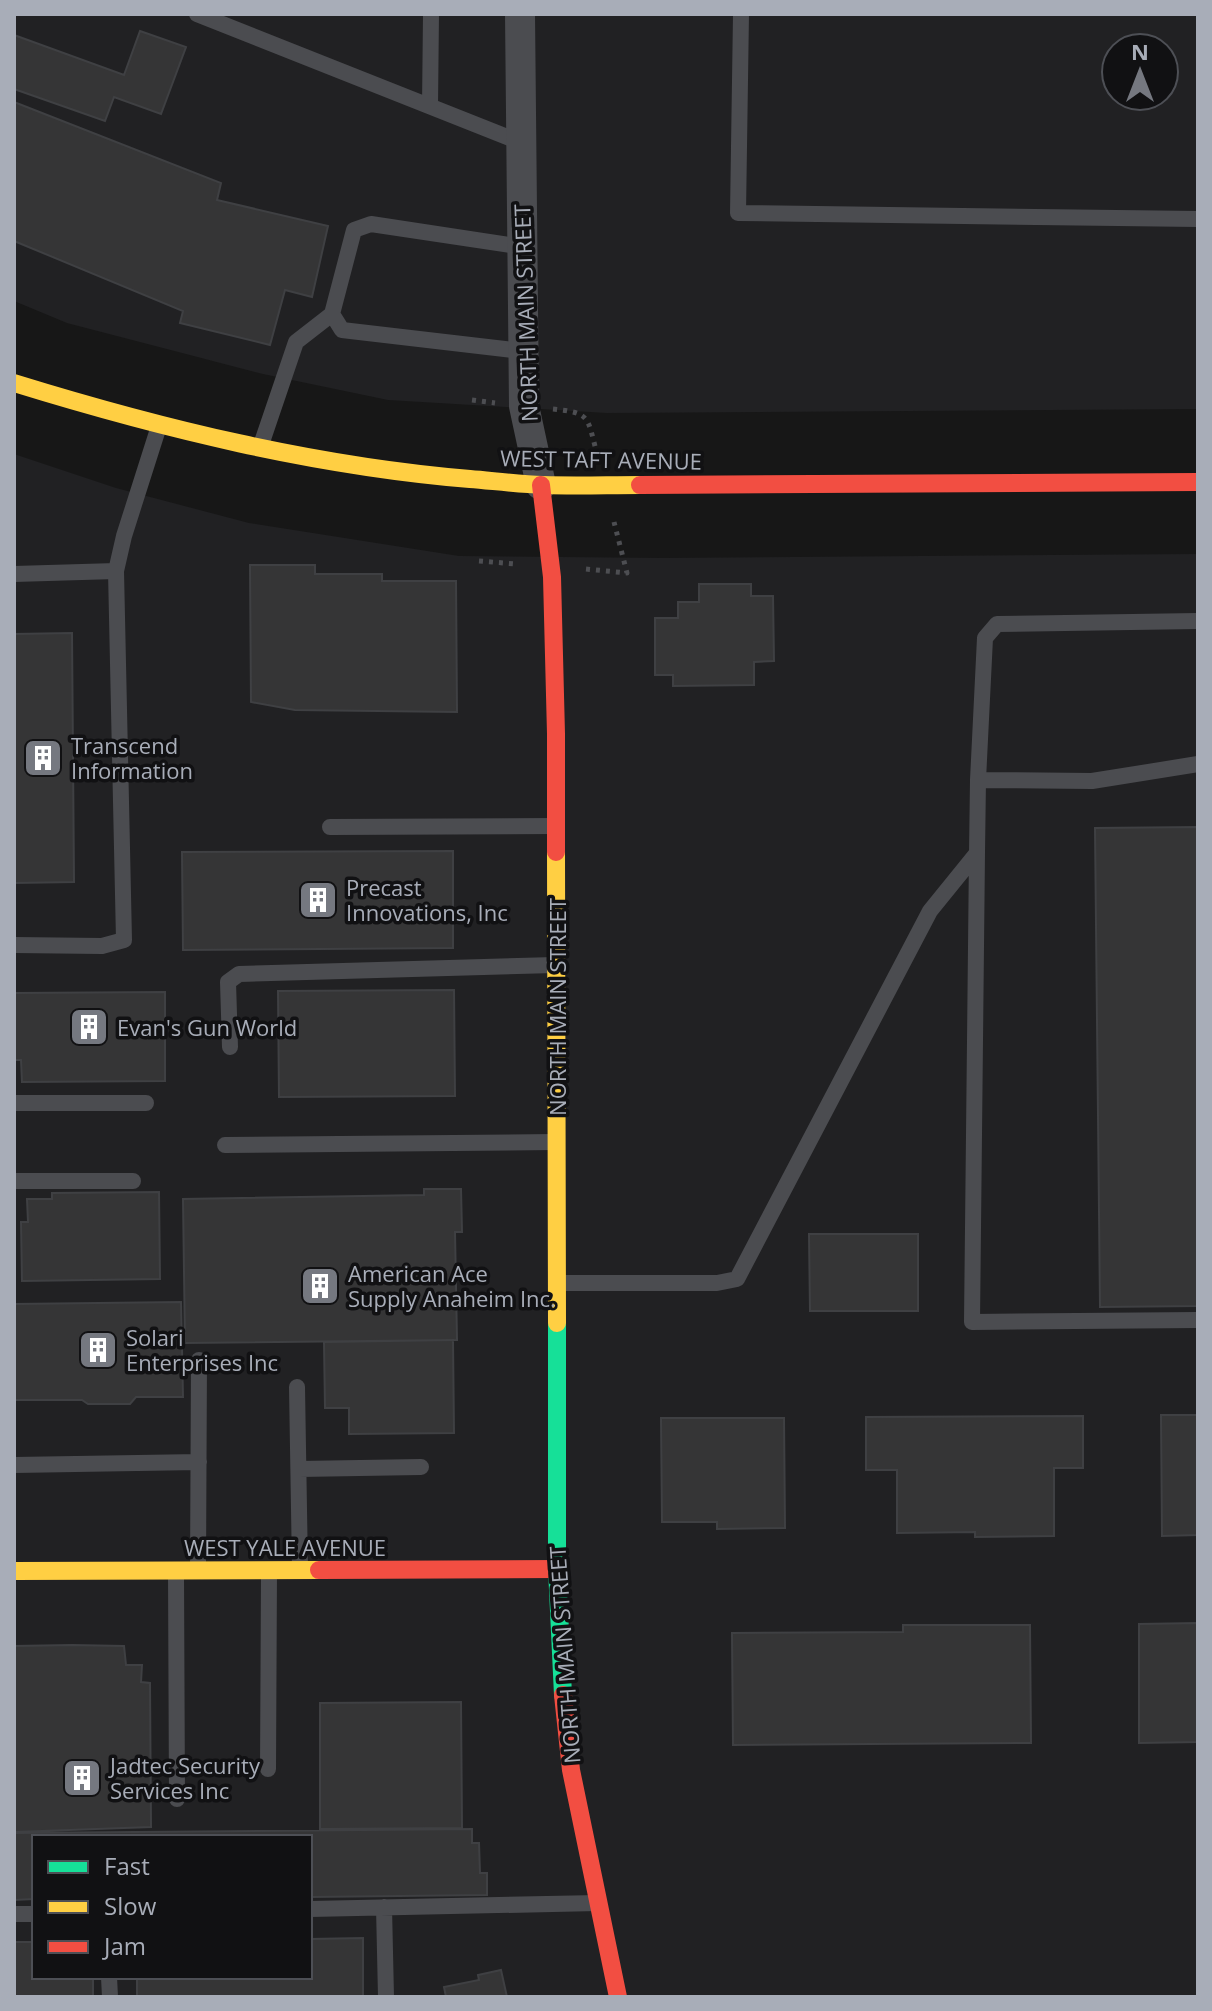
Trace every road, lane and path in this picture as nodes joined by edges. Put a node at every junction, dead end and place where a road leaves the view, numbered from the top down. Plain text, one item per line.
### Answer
1 (197, 14) edge
2 (431, 14) edge
3 (520, 14) edge
4 (741, 14) edge
5 (430, 106) junction
6 (520, 142) junction
7 (1198, 219) edge
8 (523, 247) junction
9 (332, 314) junction
10 (522, 351) junction
11 (14, 383) edge
12 (160, 425) junction
13 (260, 448) junction
14 (1198, 482) edge
15 (541, 485) junction
16 (116, 571) junction
17 (14, 574) edge
18 (1198, 621) edge
19 (1198, 764) edge
20 (978, 780) junction
21 (557, 826) junction
22 (330, 827) dead end
23 (977, 853) junction
24 (14, 945) edge
25 (557, 965) junction
26 (230, 1047) dead end
27 (14, 1103) edge
28 (146, 1103) dead end
29 (557, 1142) junction
30 (225, 1145) dead end
31 (14, 1181) edge
32 (133, 1181) dead end
33 (557, 1283) junction
34 (1198, 1320) edge
35 (199, 1360) dead end
36 (297, 1387) dead end
37 (199, 1462) junction
38 (14, 1465) edge
39 (421, 1467) dead end
40 (299, 1469) junction
41 (557, 1569) junction
42 (14, 1571) edge
43 (176, 1571) junction
44 (198, 1571) junction
45 (269, 1571) junction
46 (300, 1571) junction
47 (268, 1769) dead end
48 (177, 1799) dead end
49 (600, 1903) junction
50 (384, 1907) junction
51 (312, 1909) edge
52 (386, 1997) edge
53 (618, 1997) edge

1 - 5 lane
2 - 5 lane
3 - 6 street, NORTH MAIN STREET
4 - 7 lane
5 - 6 lane
6 - 8 street, NORTH MAIN STREET
8 - 9 lane
8 - 10 street, NORTH MAIN STREET
9 - 10 lane
9 - 13 lane
10 - 15 street, NORTH MAIN STREET
11 - 12 main road, WEST TAFT AVENUE
12 - 13 main road, WEST TAFT AVENUE
12 - 16 lane
13 - 15 main road, WEST TAFT AVENUE
14 - 15 main road, WEST TAFT AVENUE
15 - 21 main road, NORTH MAIN STREET
16 - 17 lane
16 - 24 lane
18 - 20 lane
19 - 20 lane
20 - 23 lane
21 - 22 lane
21 - 25 main road, NORTH MAIN STREET
23 - 33 lane
23 - 34 lane
25 - 26 lane
25 - 29 main road, NORTH MAIN STREET
27 - 28 lane
29 - 30 lane
29 - 33 main road, NORTH MAIN STREET
31 - 32 lane
33 - 41 main road, NORTH MAIN STREET
35 - 37 lane
36 - 40 lane
37 - 38 lane
37 - 44 lane
39 - 40 lane
40 - 46 lane
41 - 46 main road, WEST YALE AVENUE
41 - 49 main road, NORTH MAIN STREET
42 - 43 main road, WEST YALE AVENUE
43 - 44 main road, WEST YALE AVENUE
43 - 48 lane
44 - 45 main road, WEST YALE AVENUE
45 - 46 main road, WEST YALE AVENUE
45 - 47 lane
49 - 50 lane
49 - 53 main road, NORTH MAIN STREET
50 - 51 lane
50 - 52 lane

